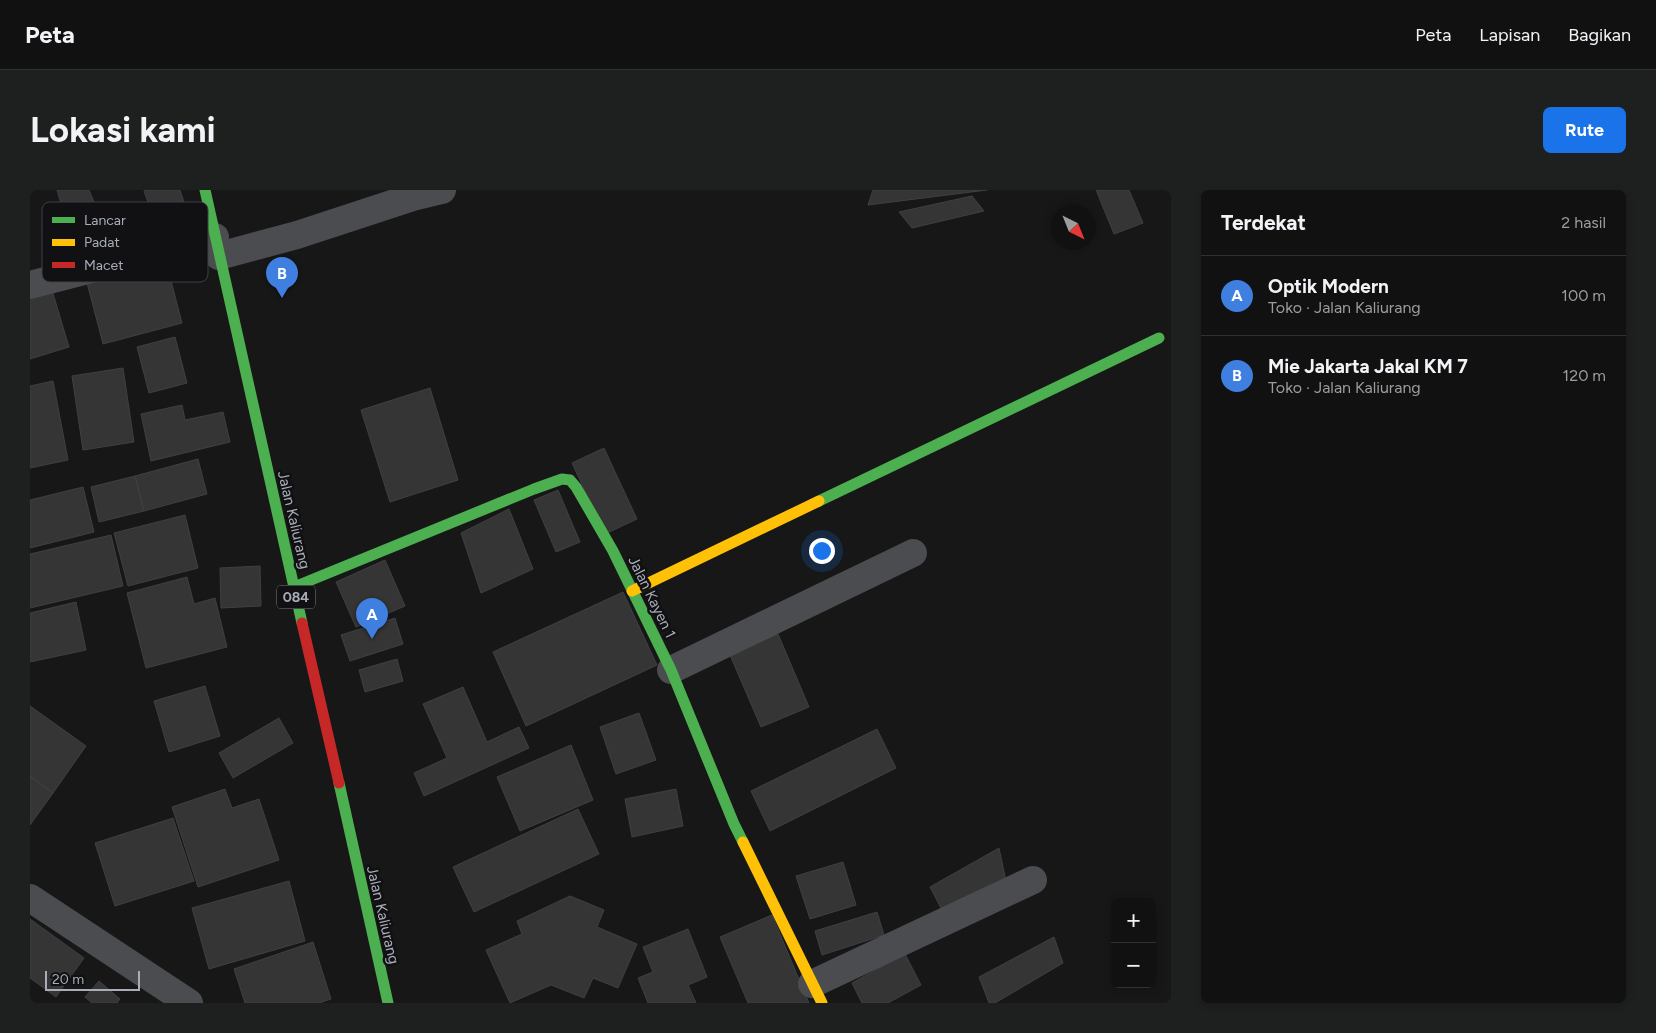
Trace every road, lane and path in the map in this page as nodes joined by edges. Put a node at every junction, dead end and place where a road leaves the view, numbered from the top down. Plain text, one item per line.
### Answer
1 (442, 190) edge
2 (412, 194) edge
3 (208, 204) edge
4 (217, 246) junction
5 (208, 248) edge
6 (44, 282) edge
7 (30, 285) edge
8 (1159, 338) dead end
9 (913, 553) dead end
10 (294, 588) junction
11 (632, 591) junction
12 (671, 670) junction
13 (1033, 880) dead end
14 (30, 898) edge
15 (817, 993) edge
16 (188, 1003) edge
17 (388, 1003) edge

1 - 2 street
2 - 4 street
3 - 4 street, Jalan Kaliurang / 084
4 - 5 street
4 - 10 street, Jalan Kaliurang / 084
6 - 7 street
8 - 11 street
9 - 12 street
10 - 11 street, Jalan Kayen 1
10 - 17 street, Jalan Kaliurang / 084
11 - 12 street, Jalan Kayen 1
12 - 15 street, Jalan Kayen 1
13 - 15 street
14 - 16 street

